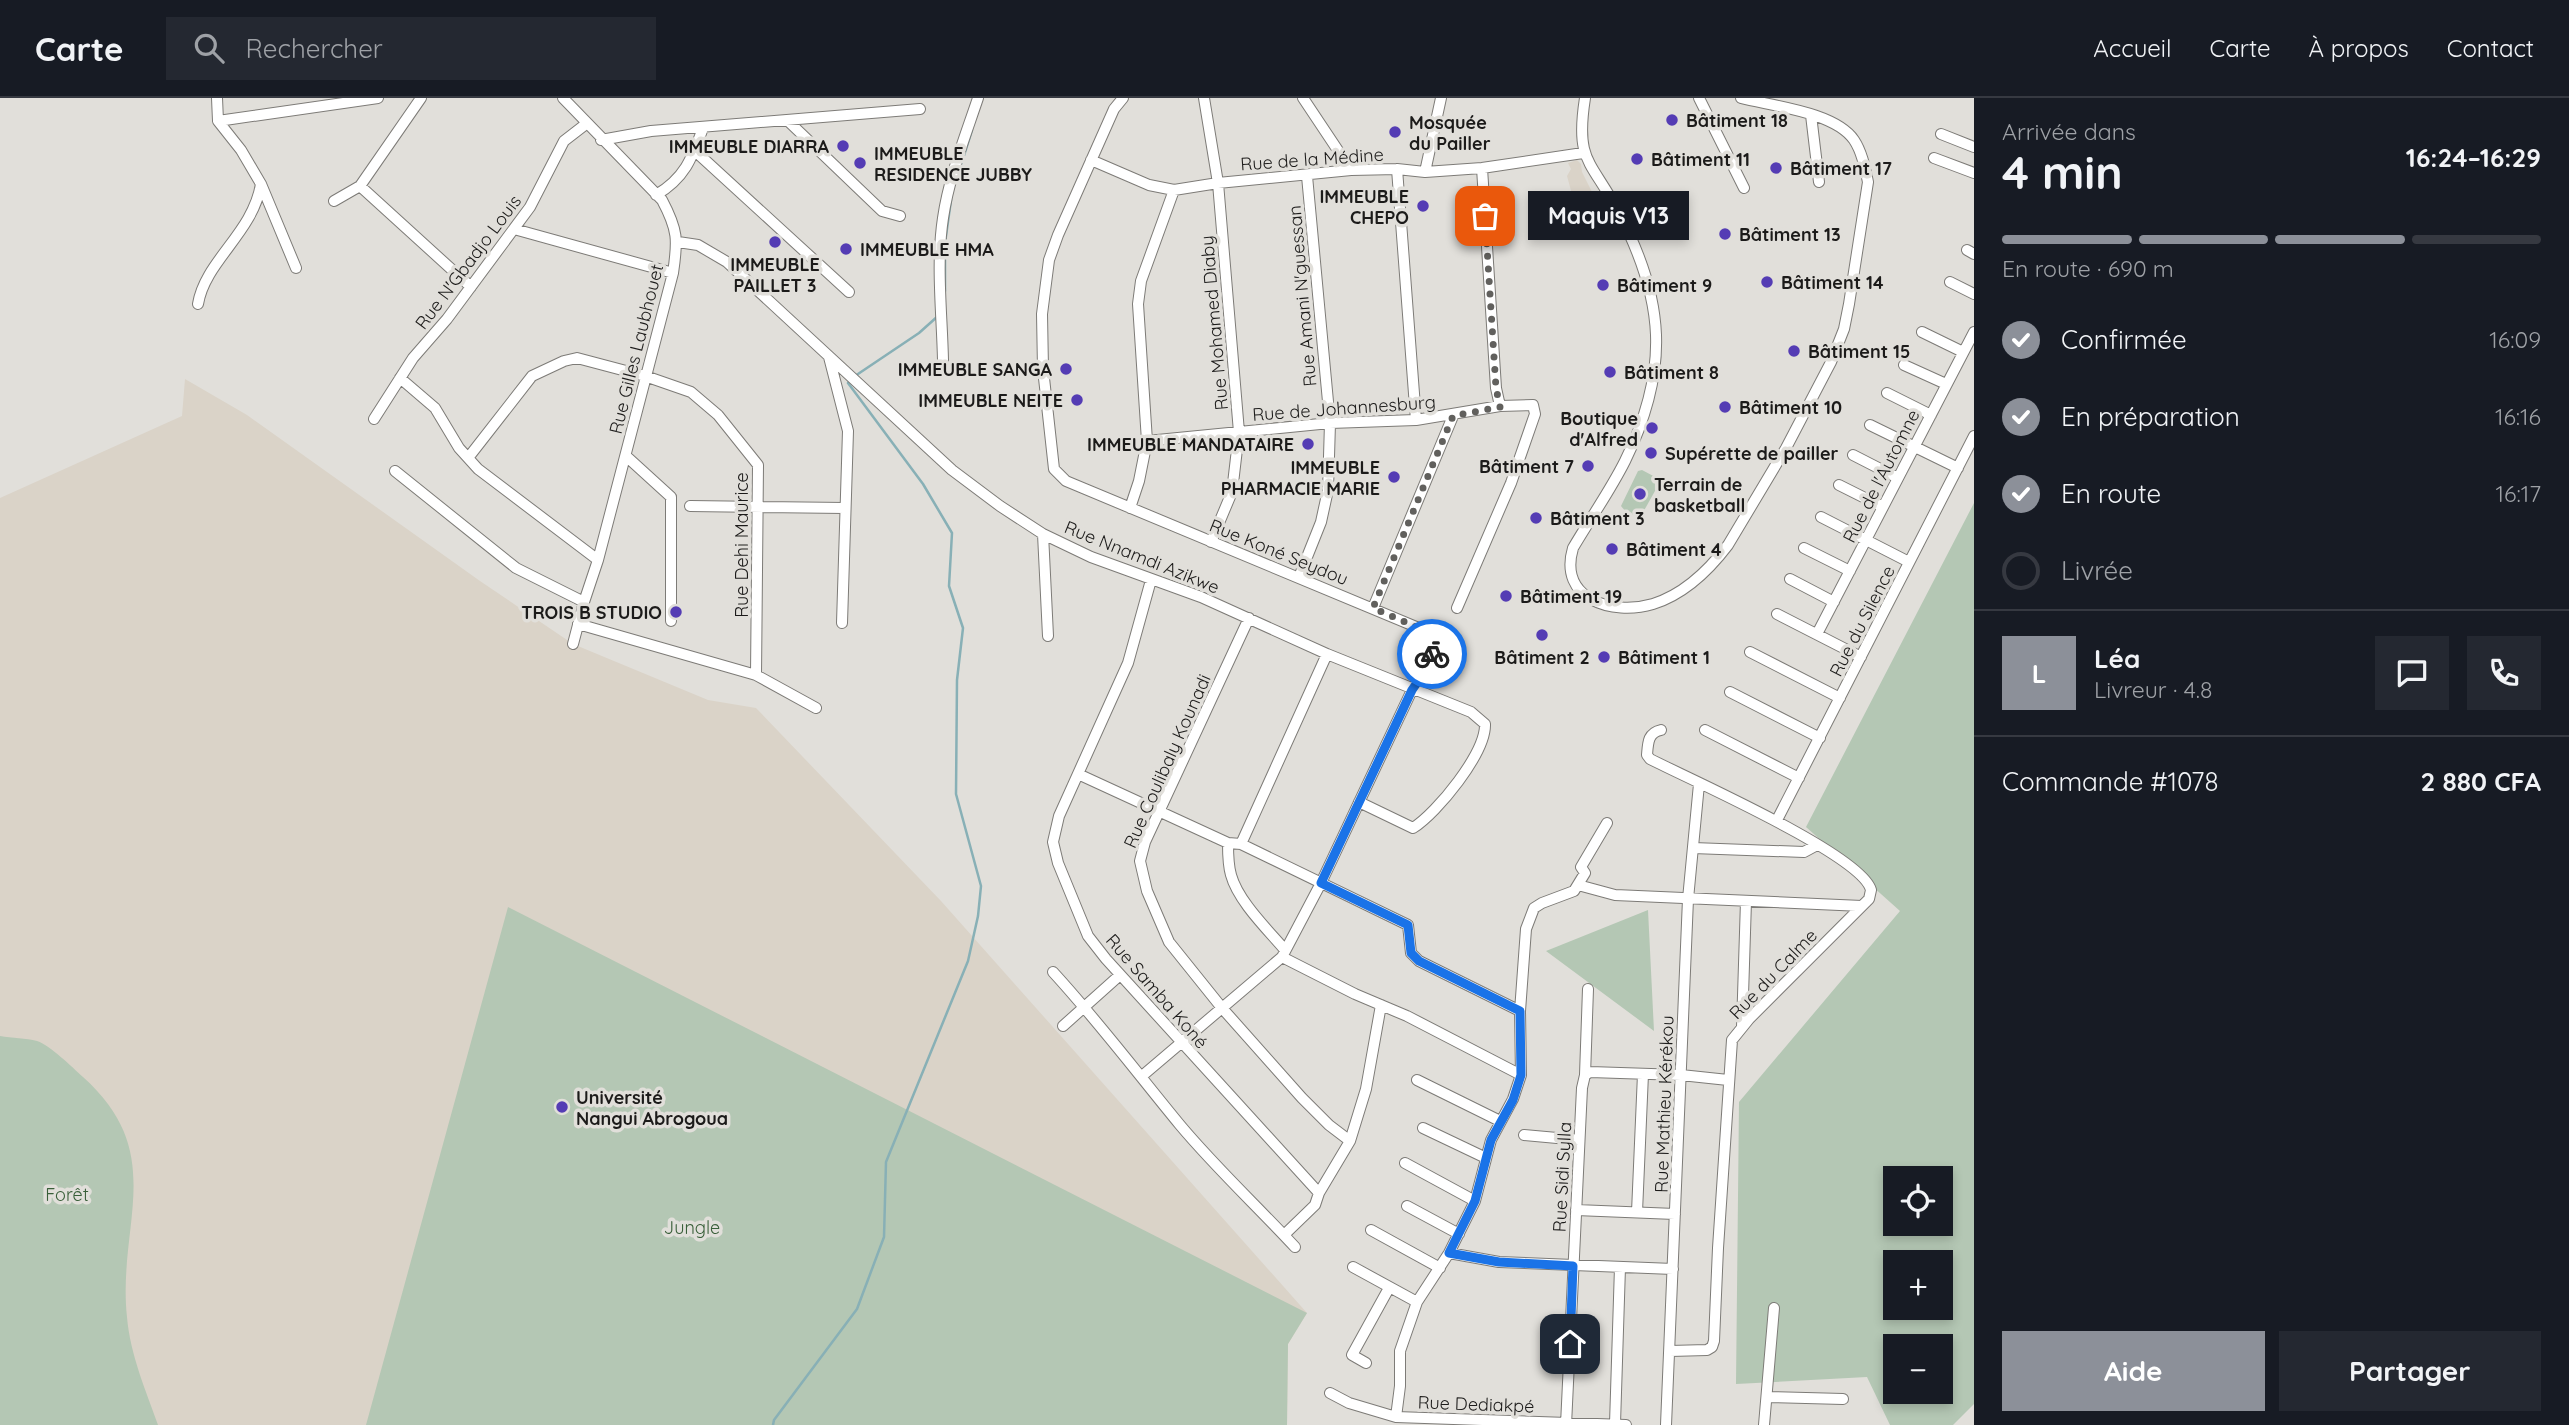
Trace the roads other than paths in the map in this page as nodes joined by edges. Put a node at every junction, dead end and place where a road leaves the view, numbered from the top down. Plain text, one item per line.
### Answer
1 (217, 98) edge
2 (378, 98) edge
3 (421, 98) edge
4 (563, 98) edge
5 (978, 98) edge
6 (1124, 98) edge
7 (1204, 98) edge
8 (1303, 98) edge
9 (1441, 98) edge
10 (1585, 98) edge
11 (1699, 98) edge
12 (1741, 98) edge
13 (920, 109) dead end
14 (1811, 115) junction
15 (787, 120) junction
16 (218, 121) junction
17 (586, 124) junction
18 (703, 128) junction
19 (1941, 134) dead end
20 (601, 140) junction
21 (1974, 146) edge
22 (695, 151) junction
23 (1583, 153) junction
24 (1934, 158) dead end
25 (1091, 160) junction
26 (1482, 168) junction
27 (1397, 169) junction
28 (1351, 170) junction
29 (1425, 172) junction
30 (1974, 173) edge
31 (1307, 176) junction
32 (1819, 182) dead end
33 (1218, 183) junction
34 (261, 184) junction
35 (360, 186) junction
36 (1744, 188) dead end
37 (1174, 190) junction
38 (656, 195) junction
39 (334, 201) dead end
40 (900, 216) dead end
41 (514, 229) junction
42 (678, 242) junction
43 (296, 268) dead end
44 (673, 273) junction
45 (1950, 282) dead end
46 (471, 287) junction
47 (849, 292) dead end
48 (1974, 295) edge
49 (198, 304) dead end
50 (1922, 332) dead end
51 (1974, 332) edge
52 (1963, 352) junction
53 (829, 357) junction
54 (943, 360) dead end
55 (1904, 365) dead end
56 (645, 376) junction
57 (400, 379) junction
58 (1946, 384) junction
59 (1887, 393) dead end
60 (1500, 407) junction
61 (1931, 415) junction
62 (1453, 416) junction
63 (374, 419) dead end
64 (1416, 420) junction
65 (1330, 423) junction
66 (1870, 425) dead end
67 (1239, 432) junction
68 (1974, 436) edge
69 (1147, 441) junction
70 (1914, 446) junction
71 (1853, 455) dead end
72 (626, 456) junction
73 (468, 458) junction
74 (1958, 468) junction
75 (395, 471) dead end
76 (1898, 478) junction
77 (1839, 485) dead end
78 (758, 505) junction
79 (690, 506) dead end
80 (1883, 507) junction
81 (845, 508) junction
82 (1130, 508) junction
83 (1821, 517) dead end
84 (1043, 534) junction
85 (1211, 541) junction
86 (1866, 541) junction
87 (1804, 548) dead end
88 (598, 560) junction
89 (1909, 562) junction
90 (1850, 571) junction
91 (1299, 577) junction
92 (1790, 579) dead end
93 (1151, 580) junction
94 (584, 602) junction
95 (1834, 602) junction
96 (1373, 608) junction
97 (1457, 608) dead end
98 (1777, 614) dead end
99 (1249, 618) junction
100 (671, 621) dead end
101 (842, 623) dead end
102 (578, 624) junction
103 (1817, 634) junction
104 (1048, 636) dead end
105 (573, 644) dead end
106 (1751, 652) dead end
107 (1327, 654) junction
108 (1861, 657) junction
109 (757, 675) junction
110 (1412, 690) junction
111 (1730, 692) dead end
112 (1840, 698) junction
113 (817, 708) dead end
114 (1661, 730) dead end
115 (1705, 730) dead end
116 (1820, 738) junction
117 (1078, 774) junction
118 (1799, 778) junction
119 (1699, 785) junction
120 (1359, 802) junction
121 (1160, 812) junction
122 (1777, 820) junction
123 (1607, 823) dead end
124 (1228, 843) junction
125 (1241, 844) junction
126 (1817, 845) junction
127 (1693, 848) junction
128 (1321, 883) junction
129 (1578, 885) junction
130 (1688, 898) junction
131 (1746, 901) junction
132 (1862, 906) junction
133 (1284, 953) junction
134 (1053, 972) dead end
135 (1120, 975) junction
136 (1588, 989) dead end
137 (1381, 1005) junction
138 (1084, 1007) junction
139 (1222, 1008) junction
140 (1520, 1011) junction
141 (1063, 1026) dead end
142 (1742, 1027) junction
143 (1181, 1044) junction
144 (1643, 1074) junction
145 (1521, 1075) junction
146 (1585, 1075) junction
147 (1681, 1075) junction
148 (1142, 1076) junction
149 (1417, 1080) dead end
150 (1728, 1080) junction
151 (1500, 1121) junction
152 (1423, 1128) dead end
153 (1524, 1135) dead end
154 (1579, 1140) junction
155 (1350, 1141) junction
156 (1486, 1158) junction
157 (1405, 1163) dead end
158 (1319, 1193) junction
159 (1475, 1201) junction
160 (1407, 1206) dead end
161 (1576, 1210) junction
162 (1637, 1212) junction
163 (1675, 1213) junction
164 (1371, 1230) dead end
165 (1459, 1234) junction
166 (1284, 1235) junction
167 (1295, 1247) dead end
168 (1449, 1253) junction
169 (1573, 1266) junction
170 (1353, 1267) dead end
171 (1620, 1267) junction
172 (1440, 1268) junction
173 (1673, 1269) junction
174 (1388, 1288) junction
175 (1417, 1302) junction
176 (1774, 1307) dead end
177 (1670, 1351) junction
178 (1366, 1363) dead end
179 (1330, 1393) dead end
180 (1767, 1397) junction
181 (1843, 1399) dead end
182 (1396, 1417) junction
183 (1566, 1424) edge
184 (1615, 1424) edge
185 (1626, 1425) edge
186 (1666, 1425) edge
187 (1764, 1425) edge

1 - 16 street
2 - 16 street
3 - 35 street
4 - 17 street, Rue Gilles Laubhouet
5 - 54 street
6 - 25 street, Rue Koné Seydou
7 - 33 street, Rue Mohamed Diaby
8 - 28 street
9 - 29 street
10 - 23 street
11 - 36 street
12 - 14 street
13 - 15 street
14 - 23 street
14 - 32 street
15 - 18 street
15 - 40 street
16 - 34 street
17 - 20 street, Rue Gilles Laubhouet
17 - 41 street, Rue N'Gbadjo Louis
18 - 20 street
18 - 22 street
19 - 21 street
20 - 38 street, Rue Gilles Laubhouet
22 - 38 street
22 - 47 street
23 - 26 street, Rue de la Médine
24 - 30 street
25 - 37 street, Rue de la Médine
25 - 82 street, Rue Koné Seydou
26 - 29 street, Rue de la Médine
26 - 60 street
27 - 28 street, Rue de la Médine
27 - 29 street, Rue de la Médine
27 - 64 street
28 - 31 street, Rue de la Médine
31 - 33 street, Rue de la Médine
31 - 65 street, Rue Amani N'guessan
33 - 37 street, Rue de la Médine
33 - 67 street, Rue Mohamed Diaby
34 - 43 street
34 - 49 street
35 - 39 street
35 - 46 street
37 - 69 street
38 - 42 street, Rue Gilles Laubhouet
41 - 44 street
41 - 46 street, Rue N'Gbadjo Louis
42 - 44 street, Rue Gilles Laubhouet
42 - 53 street, Rue Nnamdi Azikwe
44 - 56 street, Rue Gilles Laubhouet
45 - 48 street
46 - 57 street, Rue N'Gbadjo Louis
50 - 52 street
51 - 52 street, Rue de l'Automne
52 - 58 street, Rue de l'Automne
53 - 81 street
53 - 84 street, Rue Nnamdi Azikwe
55 - 58 street
56 - 72 street, Rue Gilles Laubhouet
56 - 73 street, Rue Dehi Maurice
56 - 78 street, Rue Dehi Maurice
57 - 63 street, Rue N'Gbadjo Louis
57 - 73 street
58 - 61 street, Rue de l'Automne
59 - 61 street
60 - 62 street, Rue de Johannesburg
60 - 97 street, Rue de Johannesburg
61 - 70 street, Rue de l'Automne
62 - 64 street, Rue de Johannesburg
62 - 96 street
64 - 65 street, Rue de Johannesburg
65 - 67 street, Rue de Johannesburg
65 - 91 street, Rue Amani N'guessan
66 - 70 street
67 - 69 street, Rue de Johannesburg
67 - 85 street, Rue Mohamed Diaby
68 - 74 street, Rue du Silence
69 - 82 street
70 - 74 street
70 - 76 street, Rue de l'Automne
71 - 76 street
72 - 88 street, Rue Gilles Laubhouet
72 - 100 street
73 - 88 street
74 - 89 street, Rue du Silence
75 - 94 street
76 - 80 street, Rue de l'Automne
77 - 80 street
78 - 79 street
78 - 81 street
78 - 109 street, Rue Dehi Maurice
80 - 86 street, Rue de l'Automne
81 - 101 street
82 - 85 street, Rue Koné Seydou
83 - 86 street
84 - 93 street, Rue Nnamdi Azikwe
84 - 104 street
85 - 91 street, Rue Koné Seydou
86 - 89 street
86 - 90 street, Rue de l'Automne
87 - 90 street
88 - 94 street, Rue Gilles Laubhouet
89 - 108 street, Rue du Silence
90 - 95 street, Rue de l'Automne
91 - 96 street, Rue Koné Seydou
92 - 95 street
93 - 99 street, Rue Nnamdi Azikwe
93 - 117 street, Rue Samba Koné
94 - 102 street, Rue Gilles Laubhouet
95 - 103 street, Rue de l'Automne
96 - 110 street, Rue Koné Seydou
98 - 103 street
99 - 107 street, Rue Nnamdi Azikwe
99 - 121 street, Rue Coulibaly Kounadi
102 - 105 street, Rue Gilles Laubhouet
102 - 109 street
103 - 108 street
106 - 112 street
107 - 110 street, Rue Nnamdi Azikwe
107 - 125 street
108 - 112 street, Rue du Silence
109 - 113 street
110 - 120 street, Rue Koné Seydou
110 - 120 street, Rue Nnamdi Azikwe
111 - 116 street
112 - 116 street, Rue du Silence
114 - 119 street
115 - 118 street
116 - 118 street, Rue du Silence
117 - 121 street
117 - 135 street, Rue Samba Koné
118 - 122 street, Rue du Silence
119 - 122 street
119 - 127 street, Rue Mathieu Kérékou
120 - 128 street, Rue Koné Seydou
121 - 124 street
121 - 139 street, Rue Coulibaly Kounadi
122 - 126 street
123 - 129 street
124 - 125 street
124 - 133 street
125 - 128 street
126 - 127 street
126 - 132 street
127 - 130 street, Rue Mathieu Kérékou
128 - 133 street, Rue Koné Seydou
128 - 140 street
129 - 130 street
129 - 140 street
130 - 131 street
130 - 147 street, Rue Mathieu Kérékou
131 - 132 street
131 - 142 street
132 - 142 street, Rue du Calme
133 - 137 street
133 - 139 street, Rue Koné Seydou
134 - 138 street
135 - 138 street
135 - 143 street, Rue Samba Koné
136 - 146 street, Rue Sidi Sylla
137 - 145 street
137 - 155 street
138 - 141 street
138 - 148 street
139 - 143 street, Rue Koné Seydou
139 - 155 street, Rue Coulibaly Kounadi
140 - 145 street
142 - 150 street, Rue du Calme
143 - 148 street, Rue Koné Seydou
143 - 158 street, Rue Samba Koné
144 - 146 street
144 - 147 street
144 - 162 street
145 - 151 street
146 - 154 street, Rue Sidi Sylla
147 - 150 street
147 - 163 street, Rue Mathieu Kérékou
148 - 166 street
149 - 151 street
150 - 177 street, Rue du Calme
151 - 156 street
152 - 156 street
153 - 154 street
154 - 161 street, Rue Sidi Sylla
155 - 158 street
156 - 159 street
157 - 159 street
158 - 166 street
159 - 165 street
160 - 165 street
161 - 162 street
161 - 169 street, Rue Sidi Sylla
162 - 163 street
163 - 173 street, Rue Mathieu Kérékou
164 - 172 street
165 - 168 street
166 - 167 street
168 - 169 street
168 - 172 street
169 - 171 street
169 - 183 street, Rue Sidi Sylla
170 - 174 street
171 - 173 street
171 - 184 street
172 - 175 street
173 - 177 street, Rue Mathieu Kérékou
174 - 175 street
174 - 178 street
175 - 182 street
176 - 180 street
177 - 186 street, Rue Mathieu Kérékou
179 - 182 street, Rue Dediakpé
180 - 181 street
180 - 187 street
182 - 183 street, Rue Dediakpé
183 - 184 street, Rue Dediakpé
184 - 185 street, Rue Dediakpé

